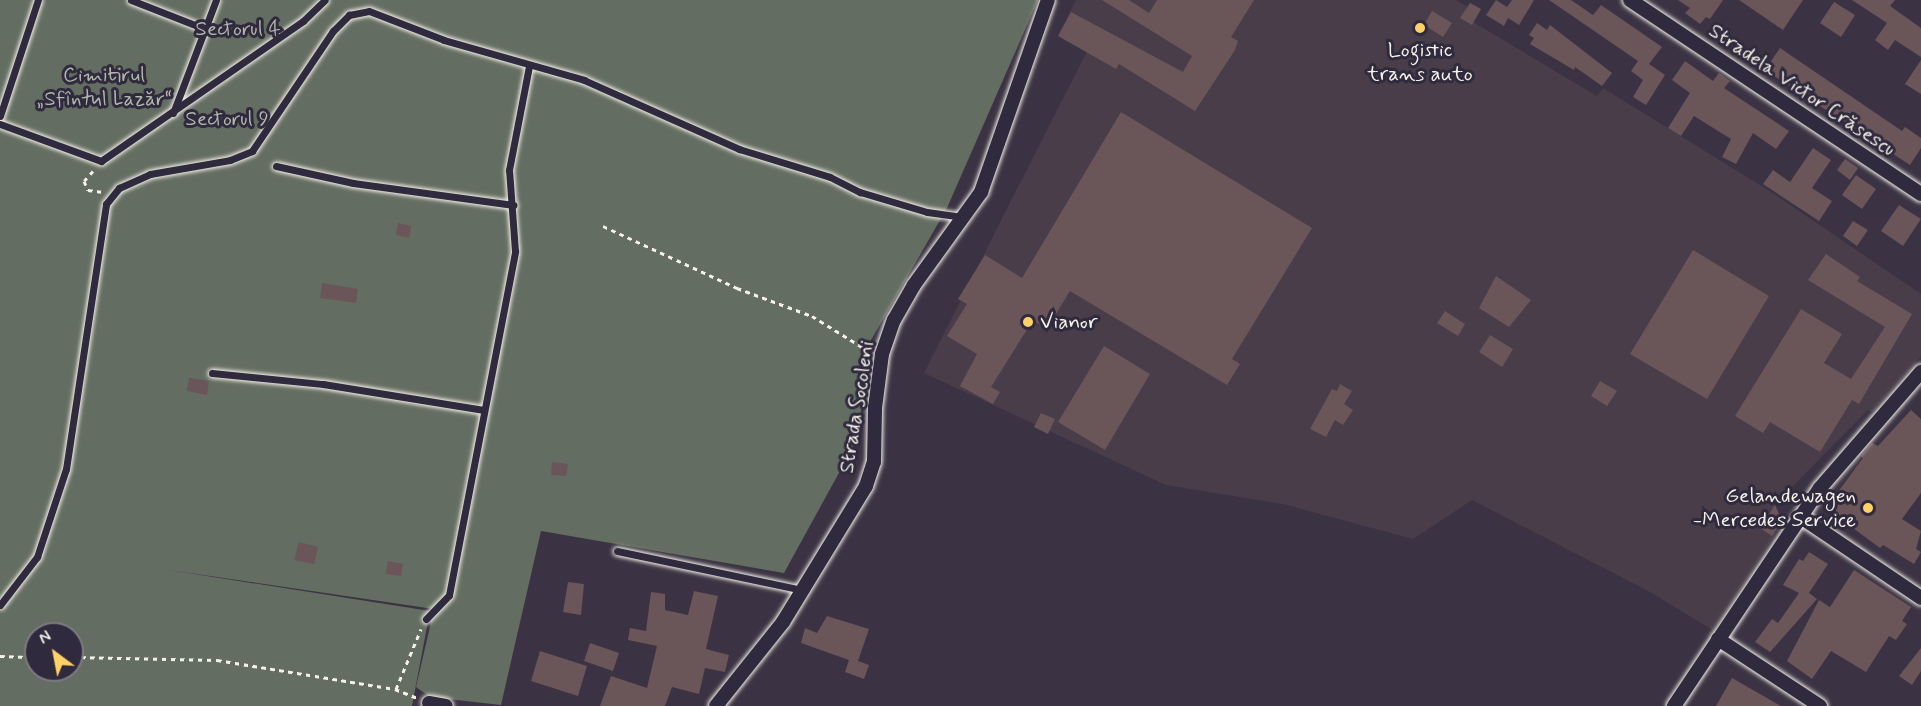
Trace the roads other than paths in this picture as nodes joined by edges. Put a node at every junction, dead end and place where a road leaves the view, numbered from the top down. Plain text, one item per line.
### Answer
1 (39, 0) edge
2 (130, 0) edge
3 (216, 0) edge
4 (325, 0) edge
5 (1048, 0) edge
6 (1630, 0) edge
7 (205, 29) junction
8 (529, 66) junction
9 (174, 113) junction
10 (0, 116) edge
11 (0, 124) edge
12 (276, 166) dead end
13 (1921, 194) edge
14 (513, 205) junction
15 (964, 217) junction
16 (1921, 372) edge
17 (212, 373) dead end
18 (1916, 388) edge
19 (484, 410) junction
20 (1801, 517) junction
21 (617, 551) dead end
22 (803, 590) junction
23 (1921, 598) edge
24 (0, 605) edge
25 (426, 619) road end
26 (1718, 639) junction
27 (429, 703) road end
28 (446, 706) edge
29 (716, 706) edge
30 (1674, 706) edge
31 (1820, 706) edge

1 - 10 lane
2 - 7 lane
3 - 7 lane
4 - 9 lane
5 - 15 street, Strada Socoleni
6 - 13 street, Stradela Victor Crăsescu
7 - 9 lane
8 - 14 lane
8 - 15 lane
8 - 24 lane
9 - 11 lane
12 - 14 lane
14 - 19 lane
15 - 22 street, Strada Socoleni
16 - 18 street
17 - 19 lane
18 - 20 street
19 - 25 lane
20 - 23 street
20 - 26 street
21 - 22 lane
22 - 29 street, Strada Socoleni
26 - 30 street
26 - 31 street
27 - 28 street

